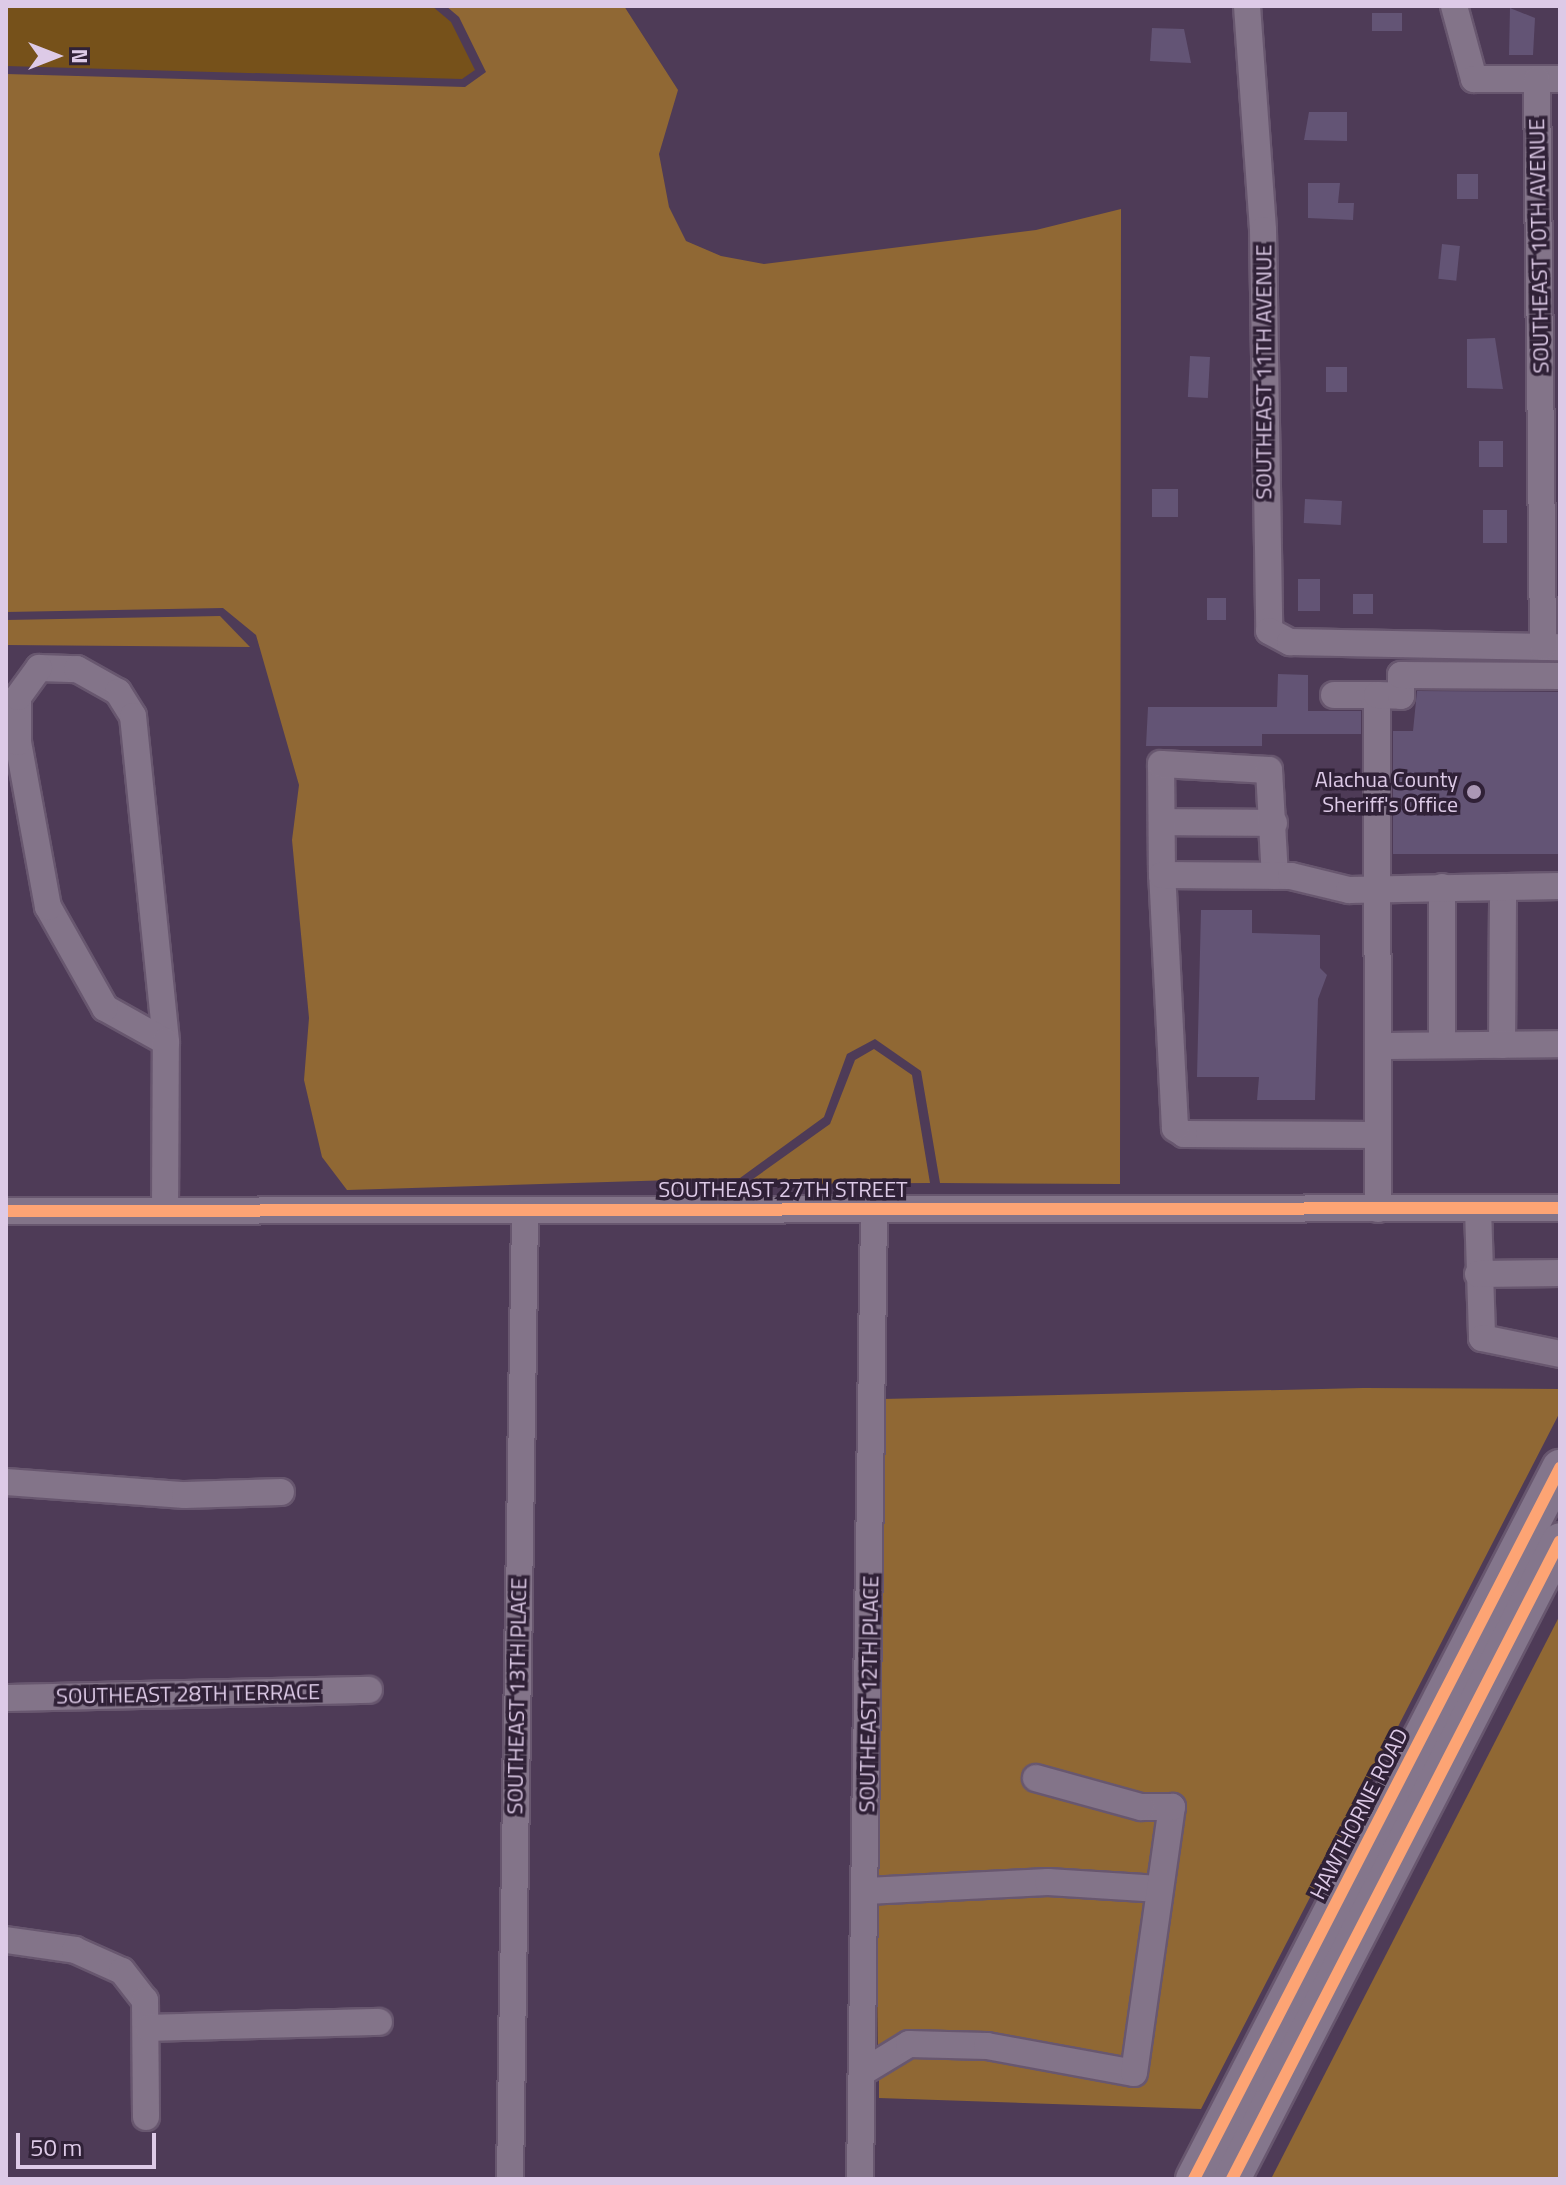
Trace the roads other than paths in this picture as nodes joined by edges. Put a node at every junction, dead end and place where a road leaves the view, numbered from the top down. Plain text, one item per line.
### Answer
1 (1247, 6) edge
2 (1454, 6) edge
3 (1548, 79) edge
4 (1552, 647) edge
5 (1560, 676) edge
6 (1334, 695) dead end
7 (1377, 695) junction
8 (1162, 822) junction
9 (1274, 823) junction
10 (1162, 875) junction
11 (1275, 876) junction
12 (1560, 886) edge
13 (1442, 887) junction
14 (1503, 887) junction
15 (1377, 889) junction
16 (166, 1042) junction
17 (1560, 1044) edge
18 (1442, 1045) junction
19 (1502, 1045) junction
20 (1378, 1046) junction
21 (1378, 1135) junction
22 (1478, 1208) junction
23 (1560, 1208) edge
24 (874, 1209) junction
25 (1378, 1209) junction
26 (165, 1210) junction
27 (6, 1211) edge
28 (525, 1212) junction
29 (1560, 1273) edge
30 (1478, 1274) junction
31 (1560, 1354) edge
32 (1560, 1468) edge
33 (6, 1482) edge
34 (281, 1492) dead end
35 (1560, 1541) edge
36 (1479, 1662) junction
37 (369, 1690) dead end
38 (6, 1698) edge
39 (1036, 1778) dead end
40 (1160, 1889) junction
41 (866, 1891) junction
42 (6, 1940) edge
43 (379, 2022) dead end
44 (148, 2028) junction
45 (863, 2072) junction
46 (1254, 2100) junction
47 (146, 2117) dead end
48 (510, 2179) edge
49 (860, 2179) edge
50 (1194, 2179) edge
51 (1232, 2179) edge

1 - 4 street, SOUTHEAST 11TH AVENUE
2 - 3 street, SOUTHEAST 10TH AVENUE
3 - 4 street, SOUTHEAST 10TH AVENUE
5 - 7 street
6 - 7 street
7 - 15 street
8 - 9 street
8 - 9 street
8 - 10 street
9 - 11 street
10 - 11 street
10 - 21 street
11 - 15 street
12 - 14 street
13 - 14 street
13 - 15 street
13 - 18 street
14 - 19 street
15 - 20 street
16 - 16 street
16 - 26 street
17 - 19 street
18 - 19 street
18 - 20 street
20 - 21 street
21 - 25 street
22 - 23 street, SOUTHEAST 27TH STREET
22 - 25 street, SOUTHEAST 27TH STREET
22 - 30 street
24 - 25 street, SOUTHEAST 27TH STREET
24 - 28 street, SOUTHEAST 27TH STREET
24 - 41 street, SOUTHEAST 12TH PLACE
26 - 27 street, SOUTHEAST 27TH STREET
26 - 28 street, SOUTHEAST 27TH STREET
28 - 48 street, SOUTHEAST 13TH PLACE
29 - 30 street
30 - 31 street
32 - 36 highway
33 - 34 street
35 - 36 highway
36 - 46 highway
37 - 38 street, SOUTHEAST 28TH TERRACE
39 - 40 street
40 - 41 street
40 - 45 street
41 - 45 street, SOUTHEAST 12TH PLACE
42 - 44 street
43 - 44 street
44 - 47 street
45 - 49 street, SOUTHEAST 12TH PLACE
46 - 50 highway
46 - 51 highway

